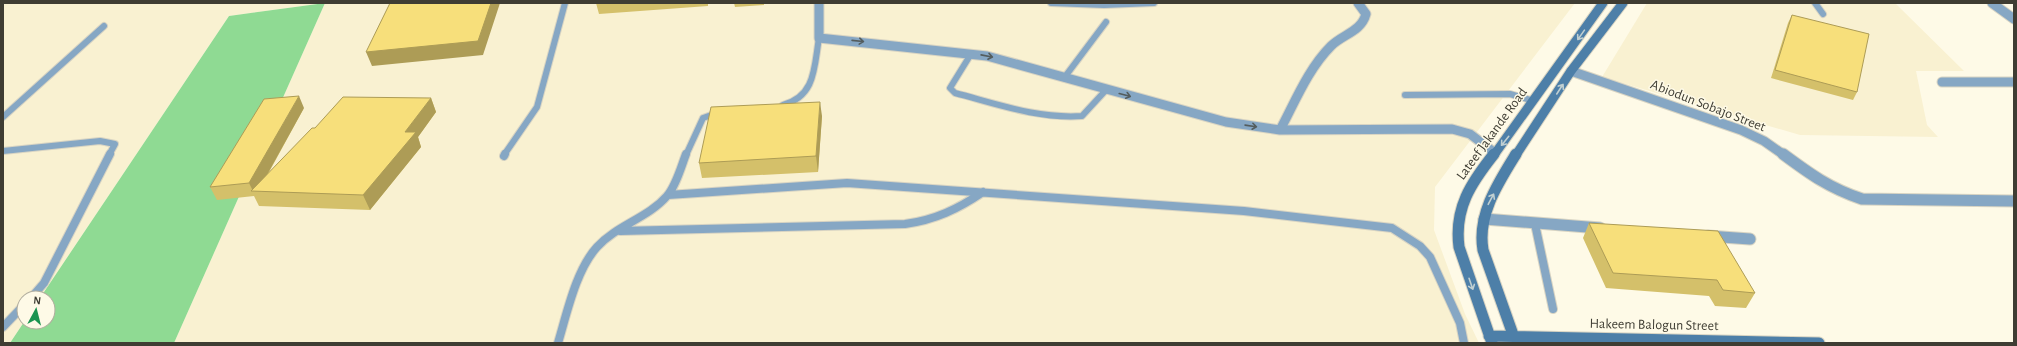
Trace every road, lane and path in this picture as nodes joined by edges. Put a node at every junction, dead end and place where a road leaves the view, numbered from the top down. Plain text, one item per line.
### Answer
1 (565, 3) edge
2 (819, 3) edge
3 (1051, 3) edge
4 (1154, 3) edge
5 (1358, 3) edge
6 (1603, 3) edge
7 (1623, 3) edge
8 (1815, 3) edge
9 (1992, 3) edge
10 (1823, 14) dead end
11 (2014, 19) edge
12 (1106, 22) dead end
13 (104, 26) dead end
14 (819, 38) junction
15 (971, 54) junction
16 (1571, 72) junction
17 (1064, 78) junction
18 (1942, 82) dead end
19 (2014, 82) edge
20 (1106, 90) junction
21 (1406, 95) dead end
22 (1534, 101) junction
23 (775, 106) edge
24 (726, 112) edge
25 (3, 118) edge
26 (1280, 130) junction
27 (3, 151) edge
28 (1496, 153) junction
29 (504, 156) dead end
30 (984, 192) junction
31 (668, 195) junction
32 (2014, 201) edge
33 (1484, 219) junction
34 (1534, 224) junction
35 (1614, 229) edge
36 (619, 231) junction
37 (1694, 235) edge
38 (1750, 239) dead end
39 (38, 290) edge
40 (1553, 309) dead end
41 (16, 313) edge
42 (3, 327) edge
43 (1491, 340) edge
44 (1515, 340) edge
45 (558, 343) edge
46 (1464, 343) edge
47 (1819, 343) edge

1 - 29 lane
2 - 14 street
3 - 4 lane
5 - 26 street
6 -> 22 main road, Lateef Jakande Road
7 - 16 main road, Lateef Jakande Road
8 - 10 lane
9 - 11 street
12 - 17 lane
13 - 25 lane
14 -> 15 street
14 - 23 lane
15 -> 17 street
15 - 20 lane
16 - 32 street, Abiodun Sobajo Street
33 -> 16 main road, Lateef Jakande Road
17 - 20 street
18 - 19 street
20 -> 26 street
21 - 22 lane
22 -> 28 main road, Lateef Jakande Road
24 - 31 lane
26 - 28 street
27 - 39 lane
28 -> 43 main road, Lateef Jakande Road
30 - 31 lane
30 - 36 lane
30 - 46 lane
31 - 36 lane
33 - 34 street
33 - 44 main road, Lateef Jakande Road
34 - 35 street
34 - 40 lane
36 - 45 lane
37 - 38 street
41 - 42 lane
43 - 44 main road, Hakeem Balogun Street
44 - 47 main road, Hakeem Balogun Street

